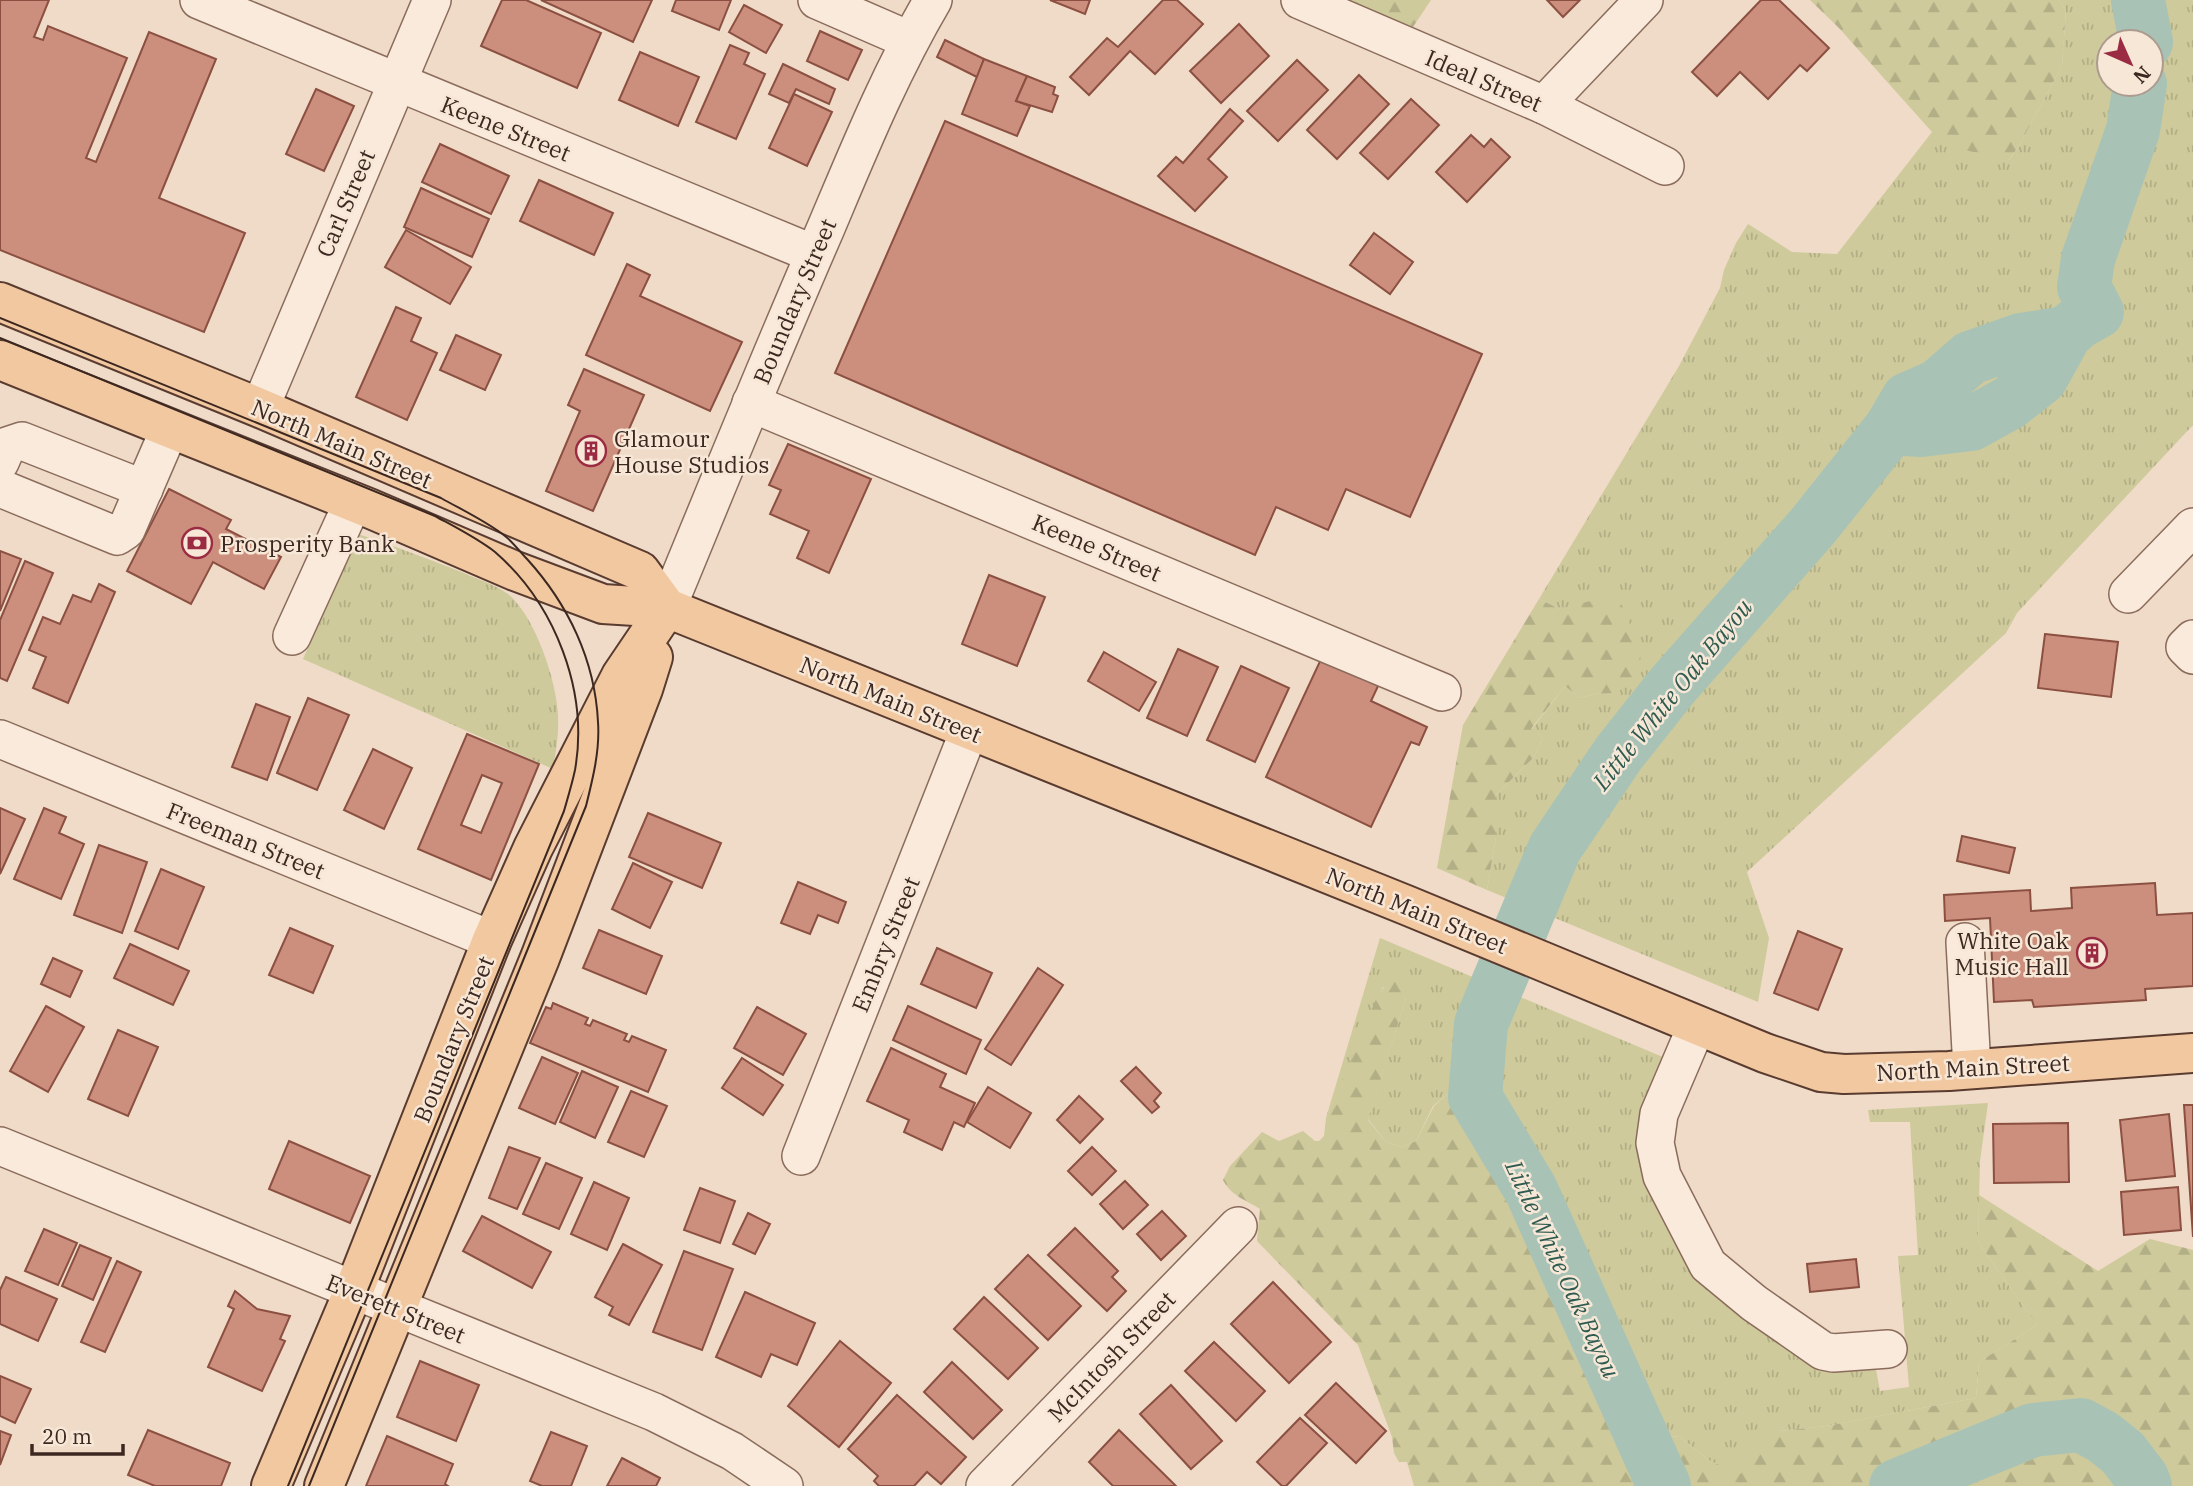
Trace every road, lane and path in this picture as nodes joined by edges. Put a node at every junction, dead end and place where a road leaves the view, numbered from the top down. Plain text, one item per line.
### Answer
1 (199, 0) edge
2 (432, 0) edge
3 (817, 0) edge
4 (933, 0) edge
5 (1300, 0) edge
6 (1644, 0) edge
7 (909, 40) junction
8 (396, 82) junction
9 (1544, 105) junction
10 (1665, 166) dead end
11 (814, 254) junction
12 (0, 302) edge
13 (0, 360) edge
14 (751, 403) junction
15 (260, 408) junction
16 (170, 428) junction
17 (0, 462) edge
18 (0, 488) edge
19 (145, 489) junction
20 (353, 502) junction
21 (2193, 527) edge
22 (2129, 594) dead end
23 (667, 608) junction
24 (292, 636) dead end
25 (2193, 639) edge
26 (2193, 655) edge
27 (1442, 692) dead end
28 (969, 731) junction
29 (0, 739) edge
30 (492, 940) junction
31 (1965, 942) dead end
32 (1697, 1025) junction
33 (2193, 1053) edge
34 (1972, 1069) junction
35 (801, 1156) dead end
36 (4, 1158) edge
37 (1238, 1226) dead end
38 (354, 1290) junction
39 (397, 1308) junction
40 (1888, 1349) dead end
41 (271, 1486) edge
42 (324, 1486) edge
43 (784, 1486) edge
44 (985, 1486) edge

1 - 8 street, Keene Street
2 - 8 street, Carl Street
3 - 7 street
4 - 7 street, Boundary Street
5 - 9 street, Ideal Street
6 - 9 street
7 - 11 street, Boundary Street
8 - 11 street, Keene Street
8 - 15 street, Carl Street
9 - 10 street, Ideal Street
11 - 14 street, Boundary Street
12 - 15 main road, North Main Street
13 - 16 main road, North Main Street
14 - 23 street, Boundary Street
14 - 27 street, Keene Street
15 - 23 main road, North Main Street
16 - 19 street
16 - 20 main road, North Main Street
17 - 19 street
18 - 19 street
20 - 23 main road, North Main Street
20 - 24 street
21 - 22 street
23 - 28 main road, North Main Street
23 - 30 main road, Boundary Street
23 - 39 main road, Boundary Street
25 - 26 street
28 - 32 main road, North Main Street
28 - 35 street, Embry Street
29 - 30 street, Freeman Street
30 - 38 main road, Boundary Street
31 - 34 street
32 - 34 main road, North Main Street
32 - 40 street
33 - 34 main road, North Main Street
36 - 38 street, Everett Street
37 - 44 street, McIntosh Street
38 - 39 street, Everett Street
38 - 41 main road, Boundary Street
39 - 42 main road, Boundary Street
39 - 43 street, Everett Street

